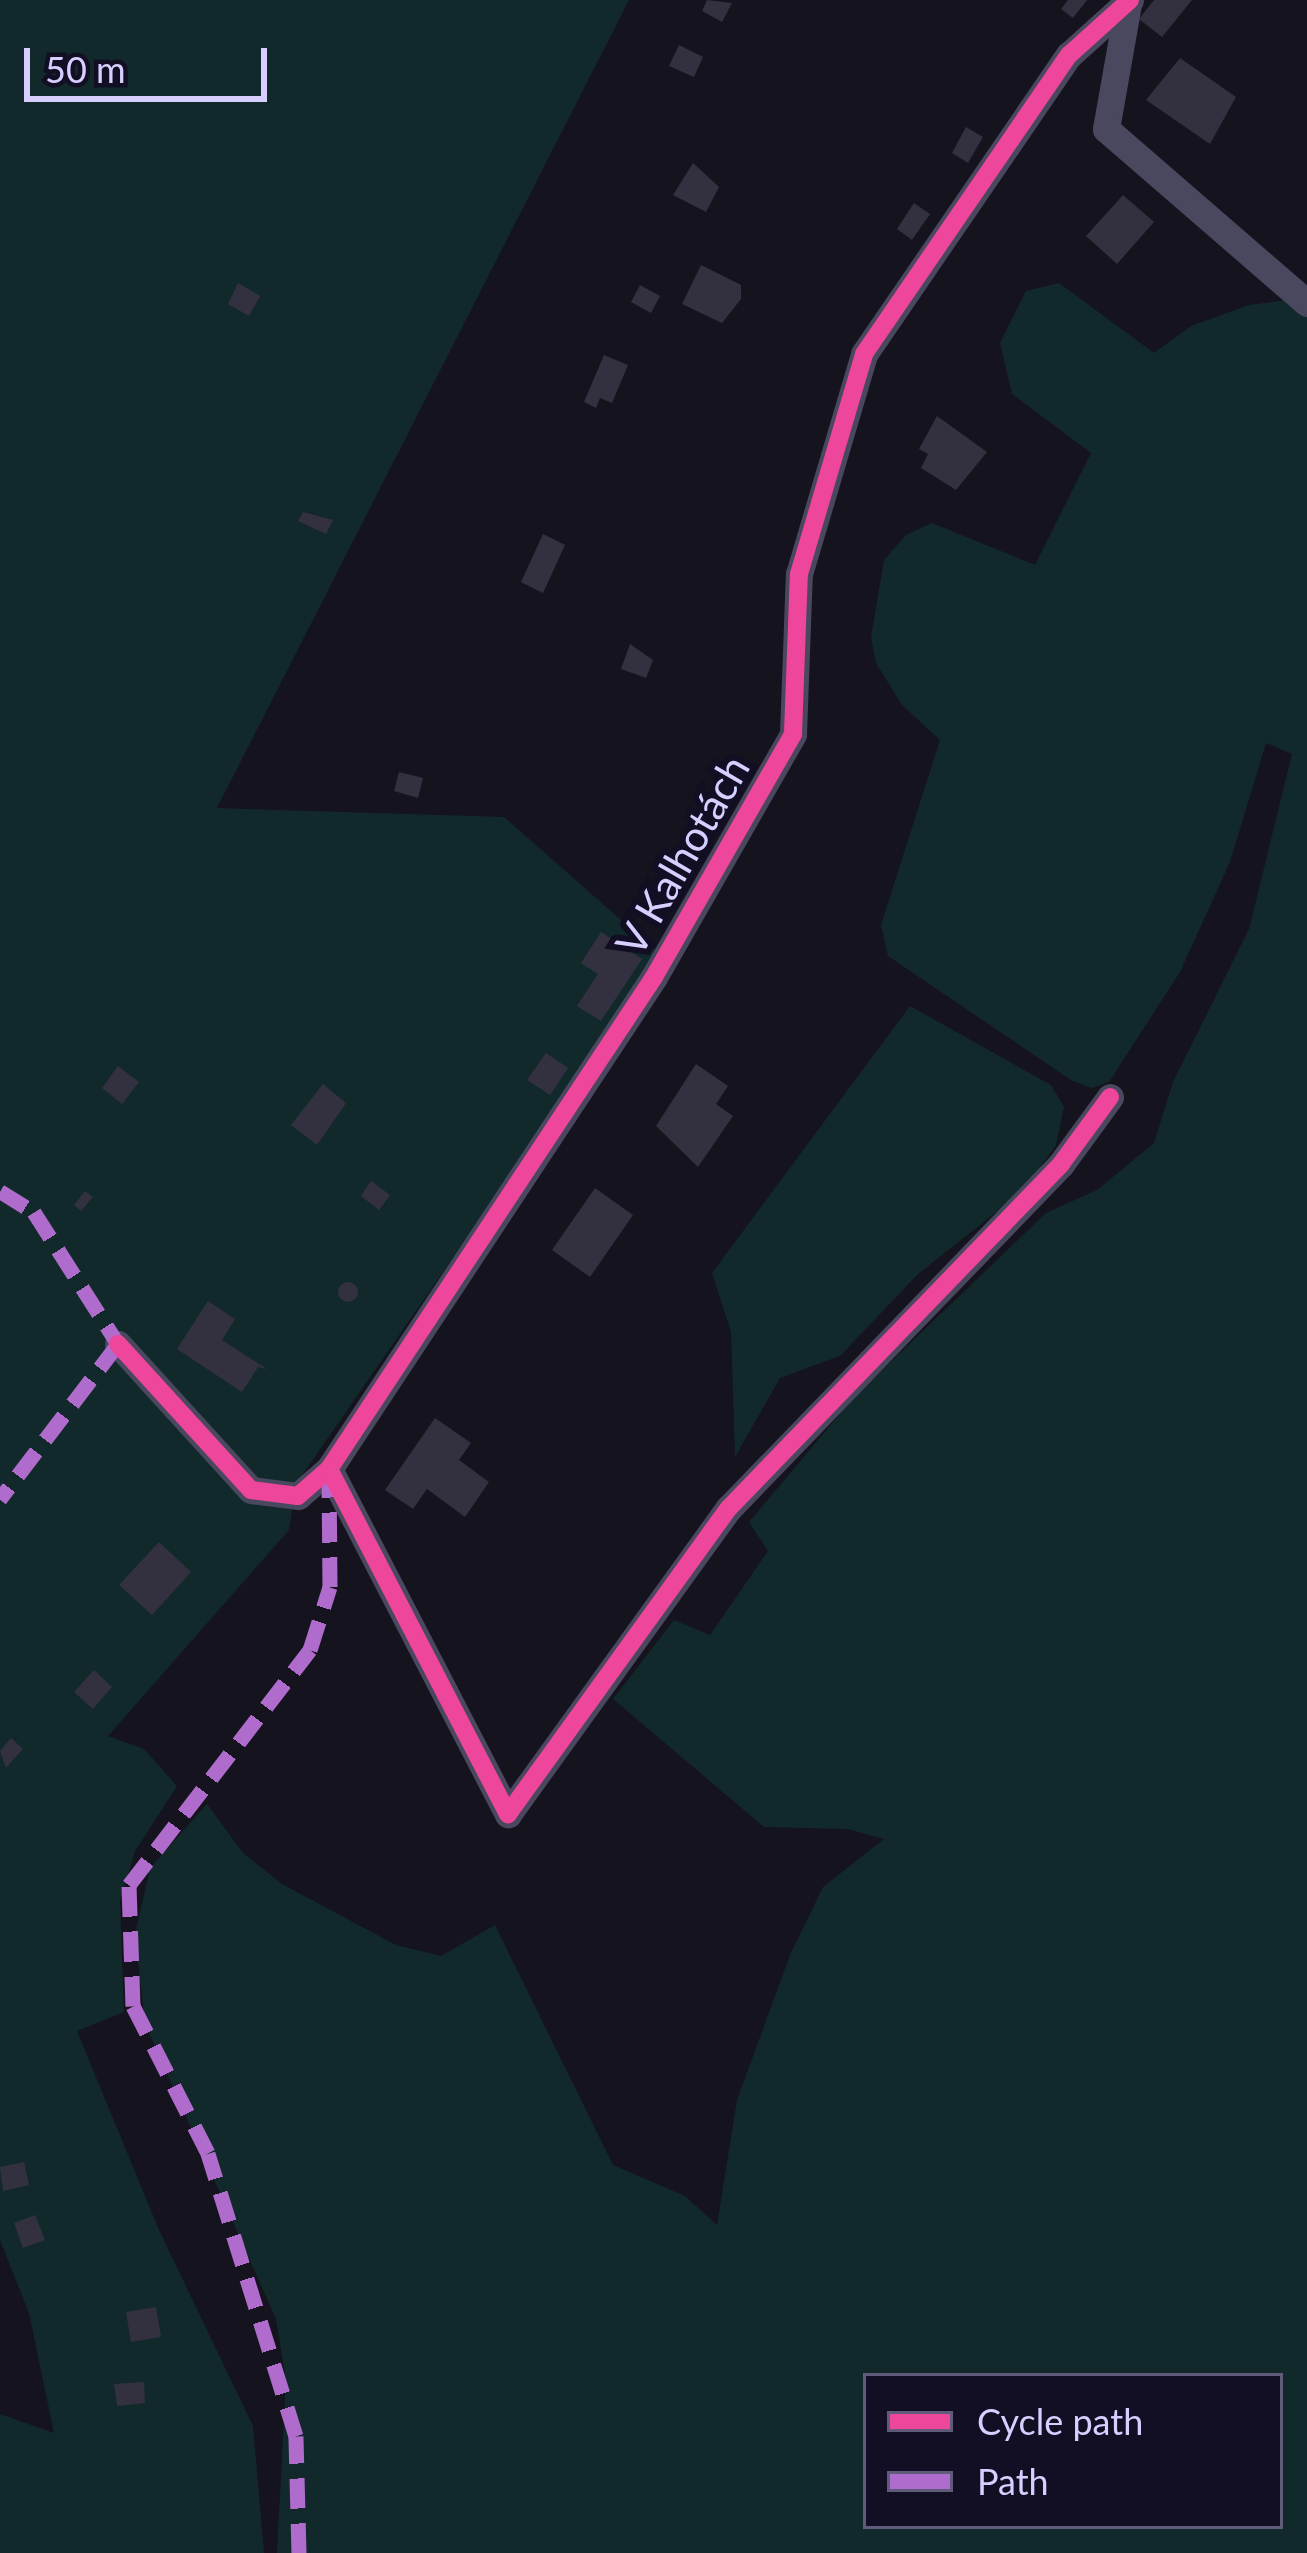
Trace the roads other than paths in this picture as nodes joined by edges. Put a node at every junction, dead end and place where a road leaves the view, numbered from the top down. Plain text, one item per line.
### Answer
1 (1129, 2) edge
2 (1307, 303) edge
3 (1110, 1097) dead end
4 (118, 1344) dead end
5 (329, 1468) junction

1 - 2 street
1 - 5 street, V Kalhotách
3 - 5 street
4 - 5 street, V Kalhotách

